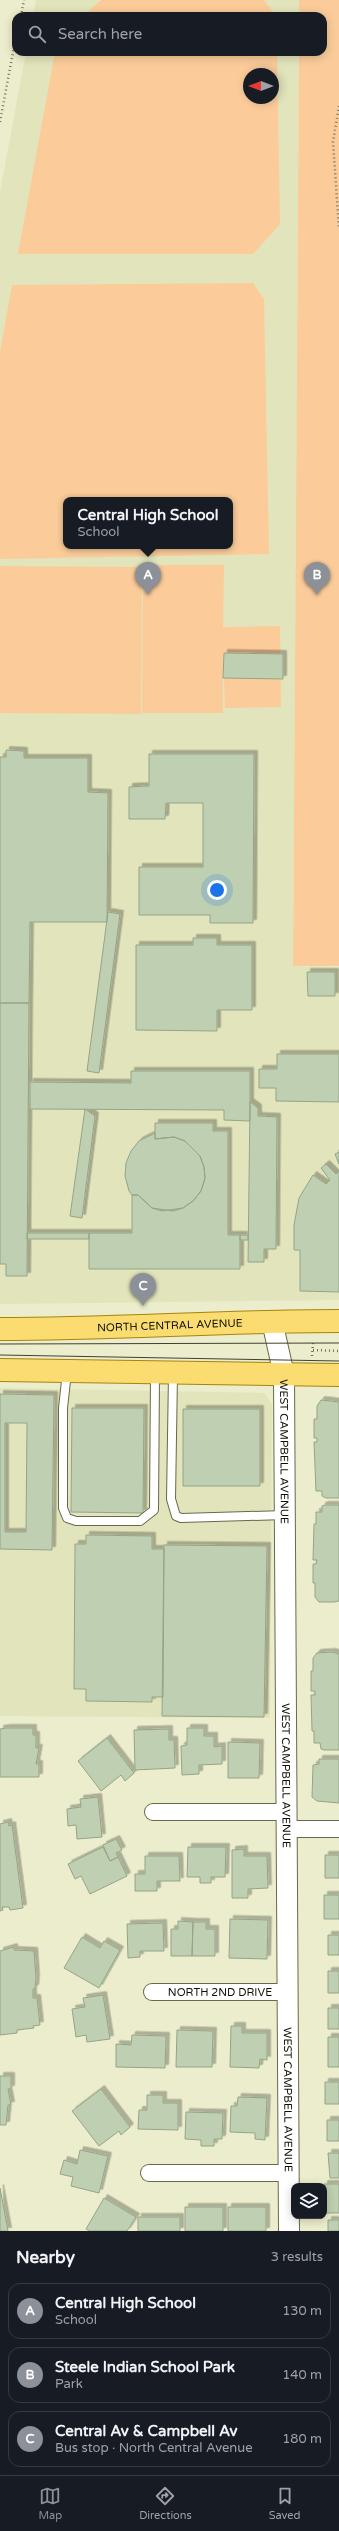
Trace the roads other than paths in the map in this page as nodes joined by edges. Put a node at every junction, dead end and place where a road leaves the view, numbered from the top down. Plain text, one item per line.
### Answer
1 (272, 1321) junction
2 (339, 1321) edge
3 (0, 1329) edge
4 (0, 1370) edge
5 (67, 1371) junction
6 (164, 1374) junction
7 (284, 1375) junction
8 (339, 1375) edge
9 (285, 1515) junction
10 (154, 1812) dead end
11 (287, 1820) junction
12 (339, 1830) edge
13 (152, 1992) dead end
14 (288, 1992) junction
15 (149, 2173) dead end
16 (290, 2173) junction
17 (289, 2231) edge

1 - 2 main road, NORTH CENTRAL AVENUE
1 - 3 main road, NORTH CENTRAL AVENUE
1 - 7 street, WEST CAMPBELL AVENUE
4 - 5 main road
5 - 6 main road
5 - 6 lane
6 - 7 main road
6 - 9 lane
7 - 8 main road
7 - 9 street, WEST CAMPBELL AVENUE
9 - 11 street, WEST CAMPBELL AVENUE
10 - 11 street
11 - 12 street
11 - 14 street, WEST CAMPBELL AVENUE
13 - 14 street, NORTH 2ND DRIVE
14 - 16 street, WEST CAMPBELL AVENUE
15 - 16 street
16 - 17 street, WEST CAMPBELL AVENUE

